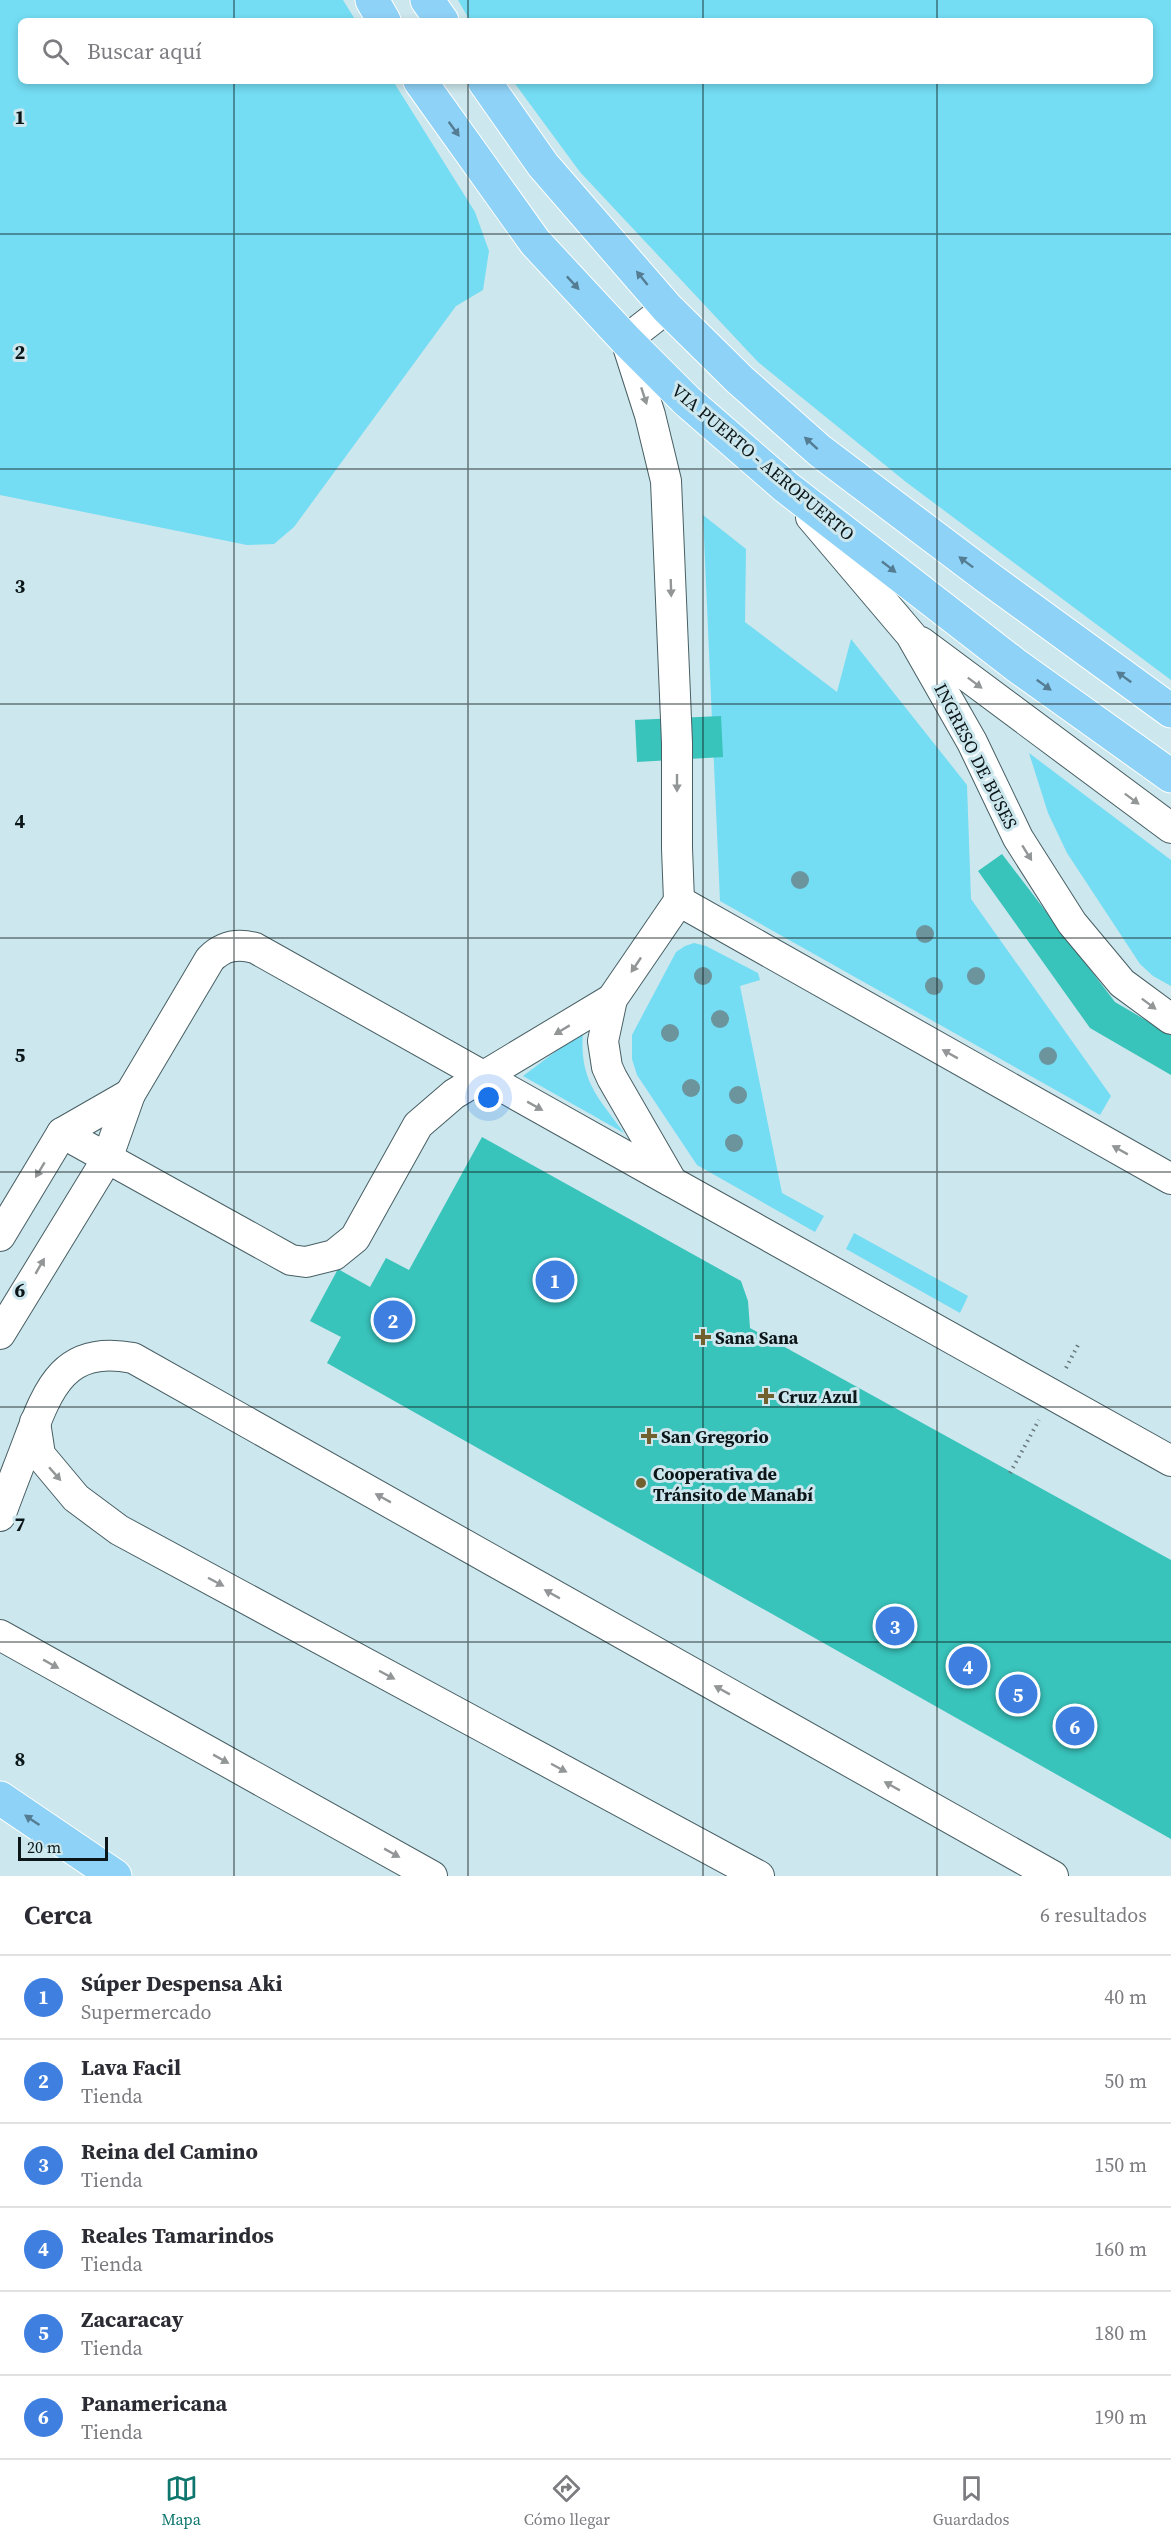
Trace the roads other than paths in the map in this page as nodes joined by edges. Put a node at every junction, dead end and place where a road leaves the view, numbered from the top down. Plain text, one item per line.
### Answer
1 (372, 0) edge
2 (427, 0) edge
3 (382, 18) edge
4 (440, 18) edge
5 (422, 84) edge
6 (486, 84) edge
7 (667, 308) junction
8 (626, 340) junction
9 (786, 487) junction
10 (911, 635) junction
11 (1171, 711) edge
12 (1171, 776) edge
13 (1171, 828) edge
14 (679, 901) junction
15 (612, 999) junction
16 (1171, 1018) edge
17 (484, 1078) junction
18 (130, 1094) junction
19 (62, 1134) junction
20 (107, 1159) junction
21 (1171, 1179) edge
22 (672, 1182) junction
23 (0, 1236) edge
24 (0, 1334) edge
25 (35, 1422) junction
26 (1171, 1461) edge
27 (0, 1516) edge
28 (0, 1635) edge
29 (0, 1798) edge
30 (934, 1810) junction
31 (116, 1876) edge
32 (432, 1876) edge
33 (759, 1876) edge
34 (1020, 1876) edge
35 (1053, 1876) edge

1 - 3 main road
2 - 4 main road
5 -> 8 main road, VIA PUERTO - AEROPUERTO
7 -> 6 main road
7 - 8 lane
11 -> 7 main road
8 - 9 main road, VIA PUERTO - AEROPUERTO
8 -> 14 lane
9 - 10 lane, INGRESO DE BUSES
9 -> 12 main road, VIA PUERTO - AEROPUERTO
10 -> 13 lane
10 -> 16 lane, INGRESO DE BUSES
14 -> 15 lane
21 -> 14 lane
15 -> 17 lane
15 - 22 lane
17 - 18 lane
17 - 20 lane
17 -> 22 lane
18 - 19 lane
18 - 20 lane
19 - 20 lane
19 -> 23 lane
24 -> 20 lane
22 - 26 lane
25 - 27 lane
30 -> 25 lane
25 -> 33 lane
28 -> 32 lane
31 -> 29 main road
30 - 34 lane
30 - 35 lane

